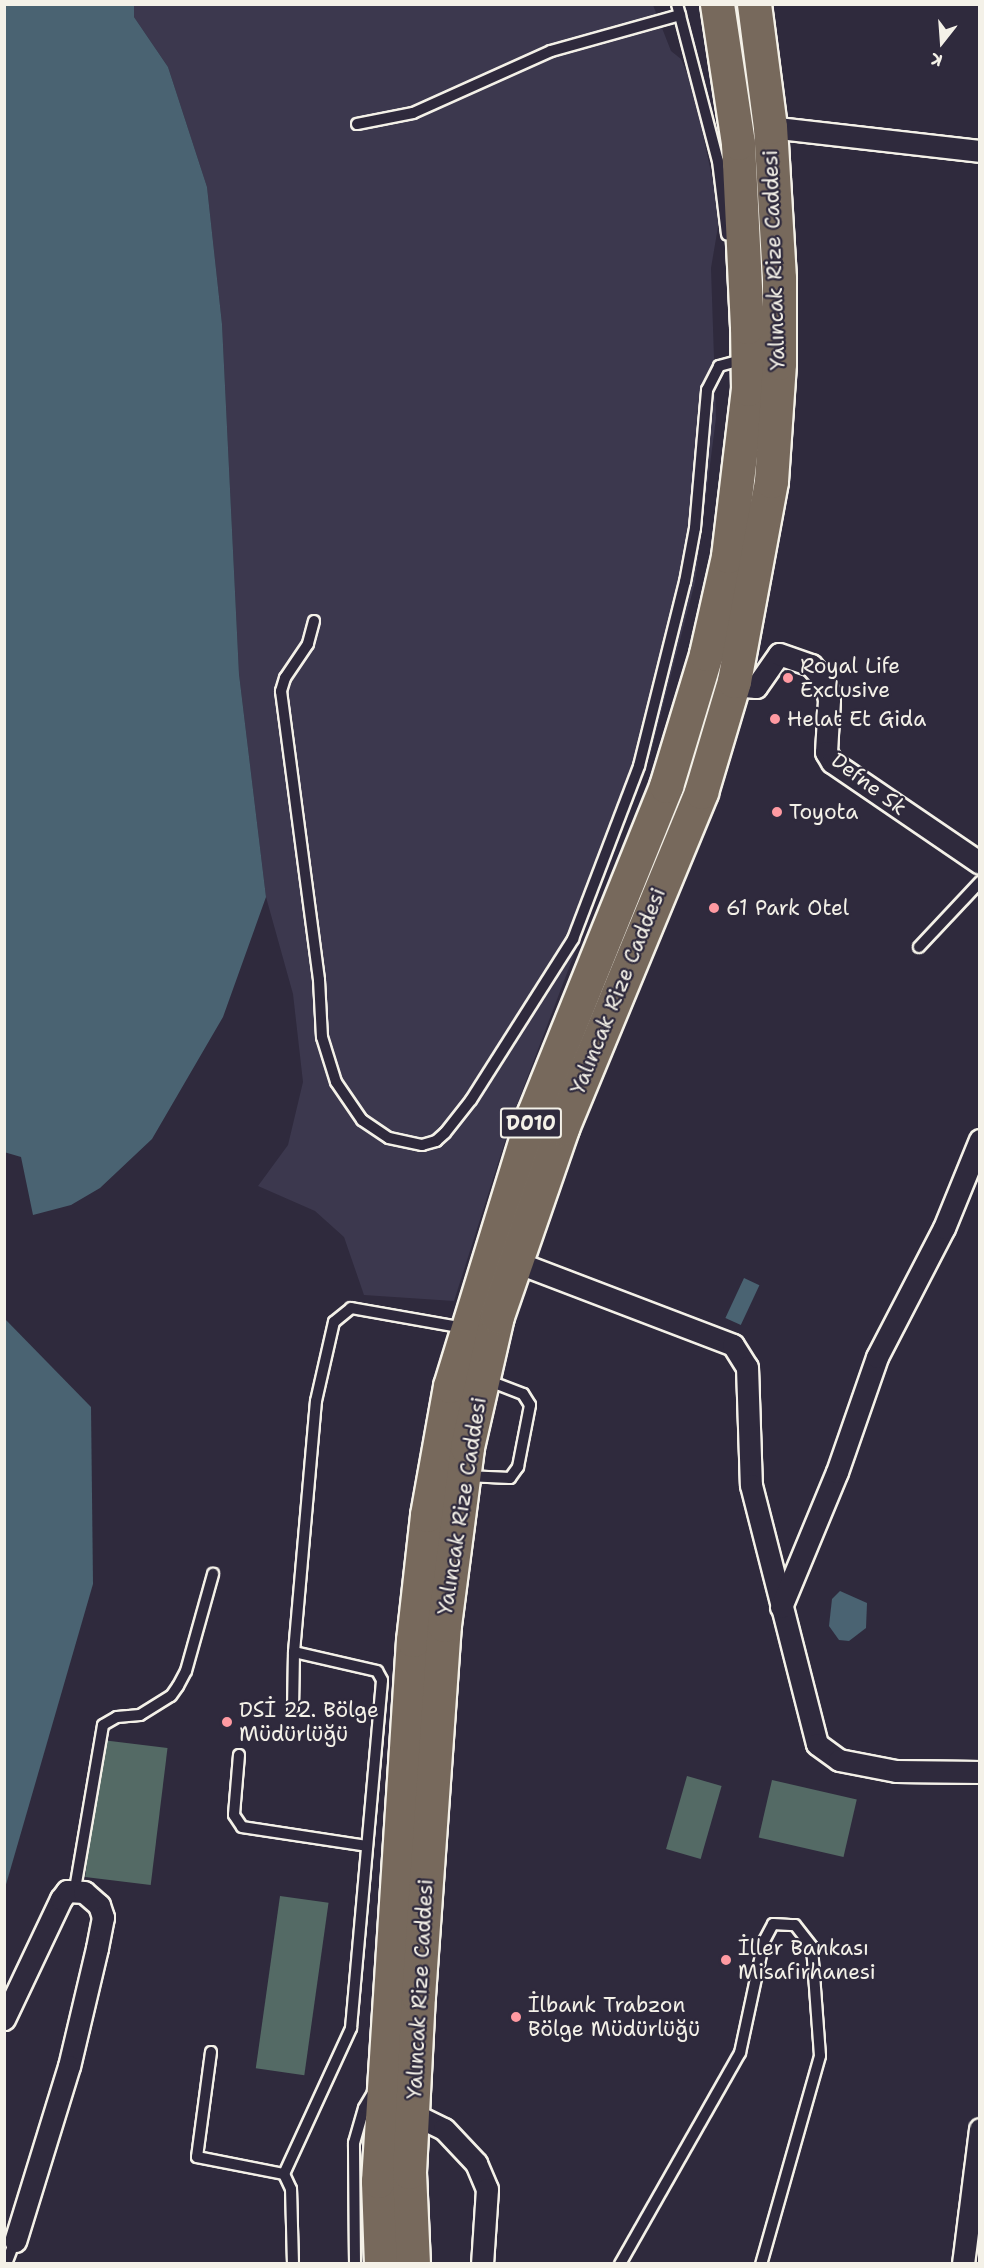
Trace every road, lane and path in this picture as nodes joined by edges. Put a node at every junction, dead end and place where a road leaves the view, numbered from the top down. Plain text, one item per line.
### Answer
1 (717, 4) edge
2 (754, 4) edge
3 (679, 10) edge
4 (357, 124) dead end
5 (770, 128) junction
6 (980, 151) edge
7 (728, 243) dead end
8 (733, 312) dead end
9 (747, 359) junction
10 (314, 621) dead end
11 (732, 685) junction
12 (980, 863) edge
13 (980, 882) edge
14 (919, 947) dead end
15 (980, 1140) edge
16 (516, 1262) junction
17 (465, 1328) junction
18 (483, 1379) junction
19 (463, 1476) junction
20 (213, 1574) dead end
21 (781, 1607) junction
22 (294, 1652) junction
23 (293, 1709) dead end
24 (239, 1755) dead end
25 (980, 1772) edge
26 (367, 1846) junction
27 (75, 1889) junction
28 (4, 2019) edge
29 (211, 2052) dead end
30 (384, 2074) junction
31 (413, 2114) junction
32 (980, 2129) edge
33 (284, 2174) junction
34 (15, 2241) joint
35 (6, 2264) edge
36 (293, 2264) edge
37 (355, 2264) edge
38 (381, 2264) edge
39 (413, 2264) edge
40 (482, 2264) edge
41 (620, 2264) edge
42 (761, 2264) edge
43 (963, 2264) edge

1 - 9 highway, Yalıncak Rize Caddesi / D010
2 - 5 highway, Yalıncak Rize Caddesi
3 - 4 lane
3 - 7 lane
5 - 6 street
5 - 11 highway, Yalıncak Rize Caddesi
8 - 9 lane, Yalıncak Rize Caddesi
9 - 10 lane
9 - 17 highway, Yalıncak Rize Caddesi / D010
11 - 12 street, Defne Sk
11 - 16 highway, Yalıncak Rize Caddesi
13 - 14 lane
15 - 21 street
16 - 18 highway, Yalıncak Rize Caddesi
16 - 21 street
17 - 22 lane
17 - 30 highway, Yalıncak Rize Caddesi / D010
18 - 19 highway, Yalıncak Rize Caddesi
18 - 19 lane
19 - 31 highway, Yalıncak Rize Caddesi
20 - 27 lane
21 - 25 street
22 - 23 lane
22 - 26 lane
24 - 26 lane
26 - 33 lane
27 - 28 street
27 - 34 street
29 - 33 lane
30 - 37 lane
30 - 38 highway, Yalıncak Rize Caddesi / D010
31 - 39 highway, Yalıncak Rize Caddesi
31 - 40 street
32 - 43 street
33 - 36 lane
34 - 35 lane
41 - 42 lane

